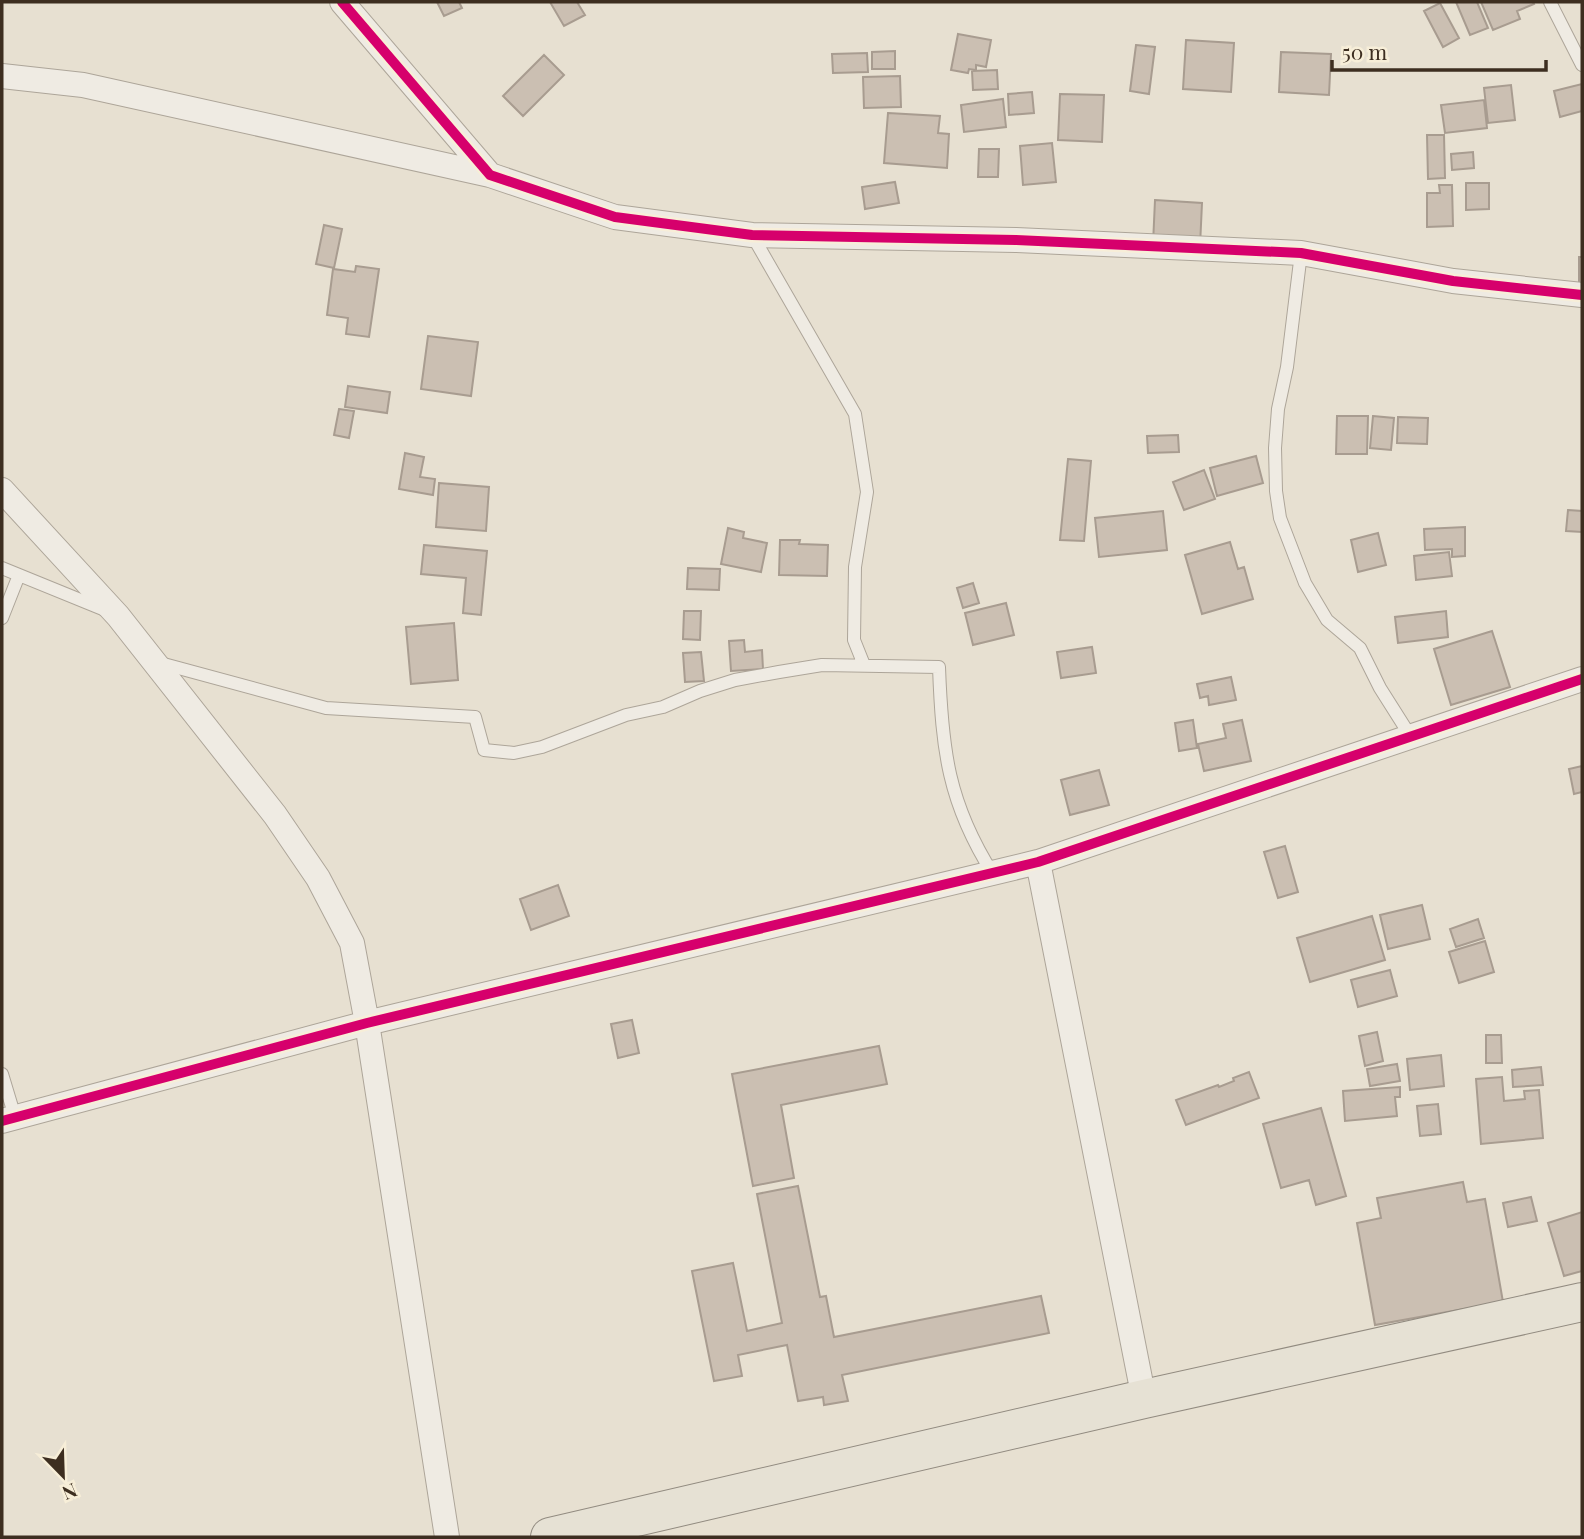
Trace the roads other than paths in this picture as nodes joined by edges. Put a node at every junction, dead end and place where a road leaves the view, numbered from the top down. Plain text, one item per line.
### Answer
1 (342, 2) edge
2 (1550, 2) edge
3 (1582, 65) edge
4 (2, 76) edge
5 (490, 175) junction
6 (752, 235) junction
7 (1301, 253) junction
8 (1582, 295) edge
9 (2, 490) edge
10 (2, 568) edge
11 (19, 575) junction
12 (118, 616) junction
13 (2, 618) edge
14 (155, 662) junction
15 (864, 665) junction
16 (1582, 679) edge
17 (1411, 737) junction
18 (1038, 862) junction
19 (993, 875) junction
20 (367, 1023) junction
21 (2, 1074) edge
22 (9, 1119) edge
23 (1582, 1302) edge
24 (1144, 1399) junction
25 (447, 1537) edge
26 (550, 1537) edge

1 - 5 street
2 - 3 lane
4 - 5 street
5 - 6 street
6 - 7 street
6 - 15 lane
7 - 8 street
7 - 17 lane
9 - 12 street
10 - 11 lane
11 - 12 lane
11 - 13 lane
12 - 14 street
14 - 15 lane
14 - 20 street
15 - 19 lane
16 - 17 street
17 - 18 street
18 - 19 street
18 - 24 street
19 - 20 street
20 - 22 street
20 - 25 street
21 - 22 lane
23 - 24 main road
24 - 26 main road

